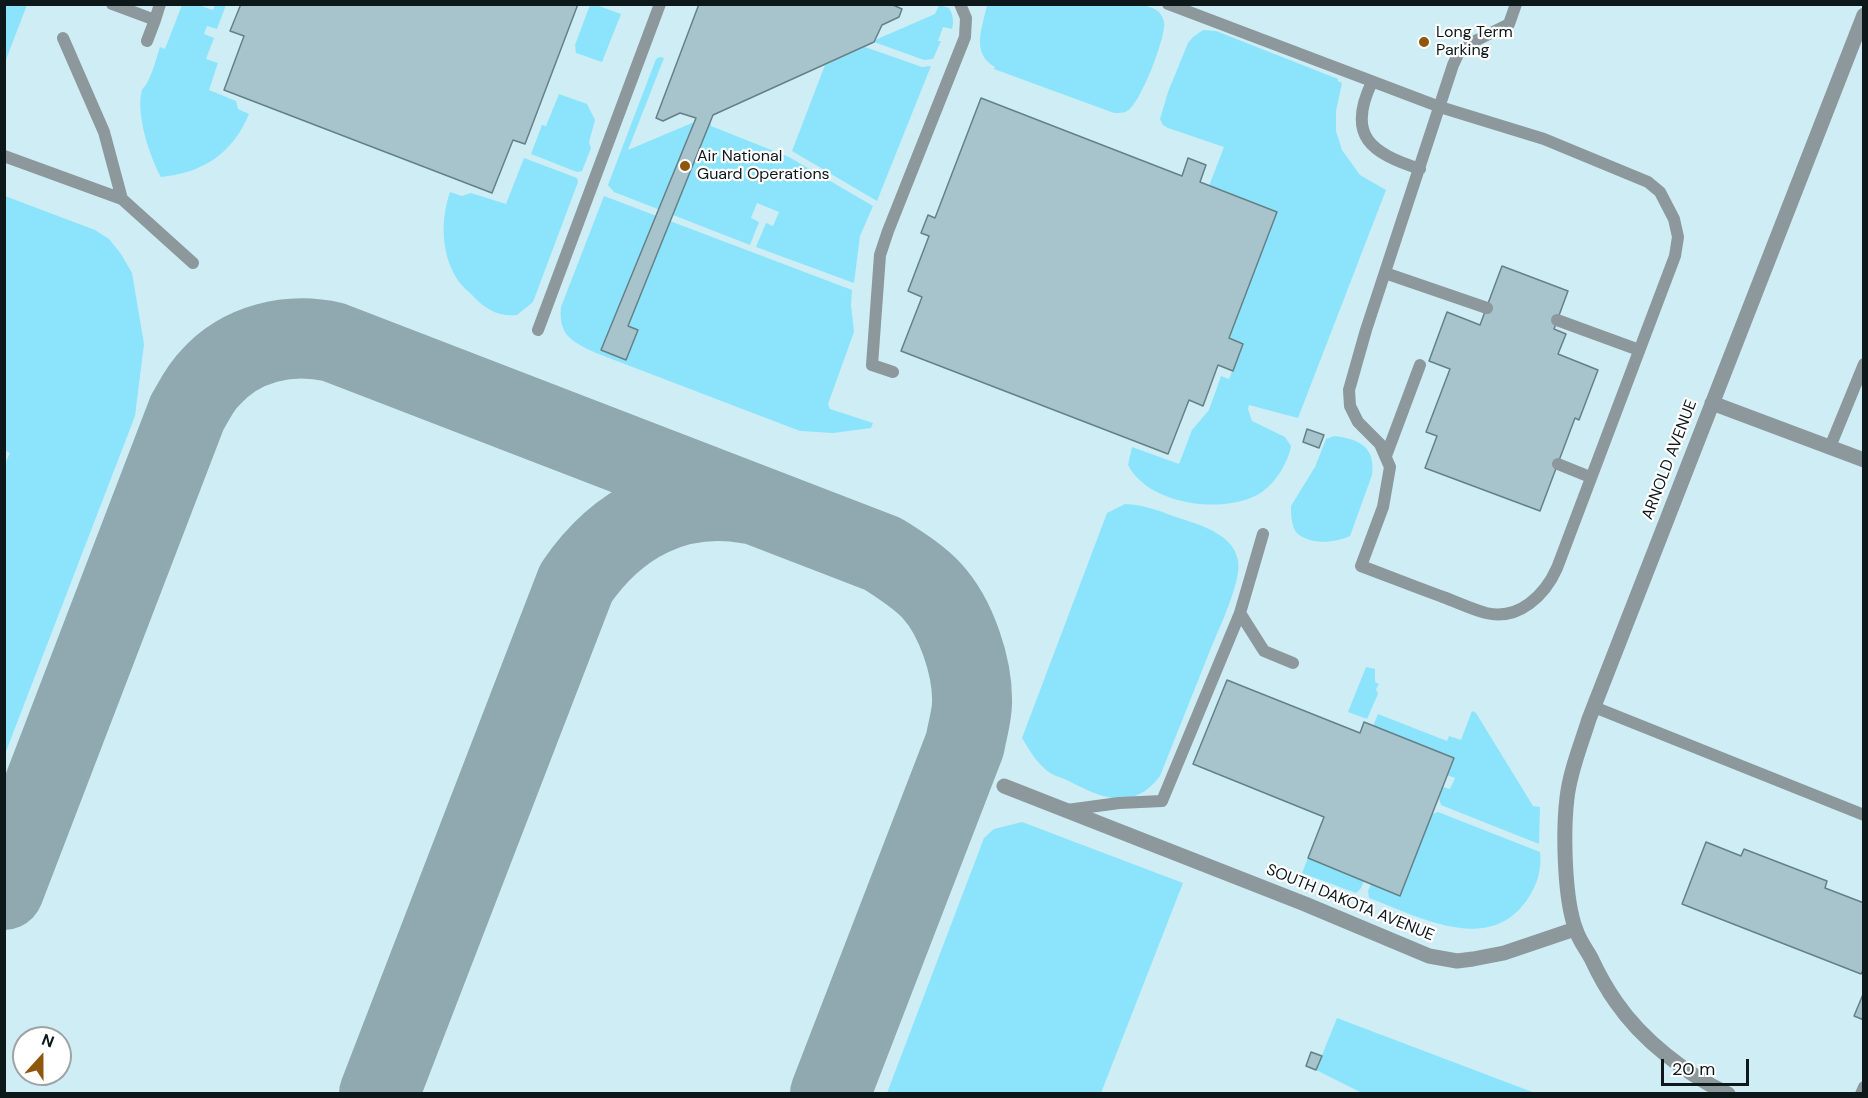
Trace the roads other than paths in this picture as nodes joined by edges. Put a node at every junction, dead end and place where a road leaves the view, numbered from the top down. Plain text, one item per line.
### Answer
1 (112, 4) edge
2 (160, 4) edge
3 (660, 4) edge
4 (960, 4) edge
5 (1168, 4) edge
6 (1516, 4) edge
7 (1863, 15) edge
8 (155, 20) junction
9 (63, 38) dead end
10 (147, 41) dead end
11 (1372, 82) junction
12 (1440, 107) junction
13 (4, 156) edge
14 (1420, 169) junction
15 (122, 199) junction
16 (193, 263) dead end
17 (1385, 273) junction
18 (1486, 308) dead end
19 (1557, 320) dead end
20 (538, 330) dead end
21 (1639, 350) junction
22 (1863, 364) edge
23 (1420, 365) dead end
24 (893, 372) dead end
25 (1712, 403) junction
26 (1830, 447) junction
27 (1386, 456) junction
28 (1863, 460) edge
29 (1557, 464) dead end
30 (1590, 477) junction
31 (1263, 534) dead end
32 (1240, 613) junction
33 (1293, 663) dead end
34 (1594, 706) junction
35 (1004, 786) dead end
36 (1067, 810) junction
37 (1863, 815) edge
38 (1575, 929) junction
39 (1863, 1087) edge
40 (1728, 1094) edge
41 (1861, 1094) edge

1 - 8 lane
2 - 8 lane
3 - 20 lane
4 - 24 lane
5 - 11 lane
6 - 12 lane
7 - 25 street, ARNOLD AVENUE
8 - 10 lane
9 - 15 lane
11 - 12 lane
11 - 14 lane
12 - 14 lane
12 - 21 lane
13 - 15 lane
14 - 17 lane
15 - 16 lane
17 - 18 lane
17 - 27 lane
19 - 21 lane
21 - 30 lane
22 - 26 lane
23 - 27 lane
25 - 26 street
25 - 34 street, ARNOLD AVENUE
26 - 28 street
27 - 30 lane
29 - 30 lane
31 - 32 lane
32 - 33 lane
32 - 36 lane
34 - 37 lane
34 - 38 street, ARNOLD AVENUE
35 - 36 street, SOUTH DAKOTA AVENUE
36 - 38 street, SOUTH DAKOTA AVENUE
38 - 40 street
39 - 41 lane

